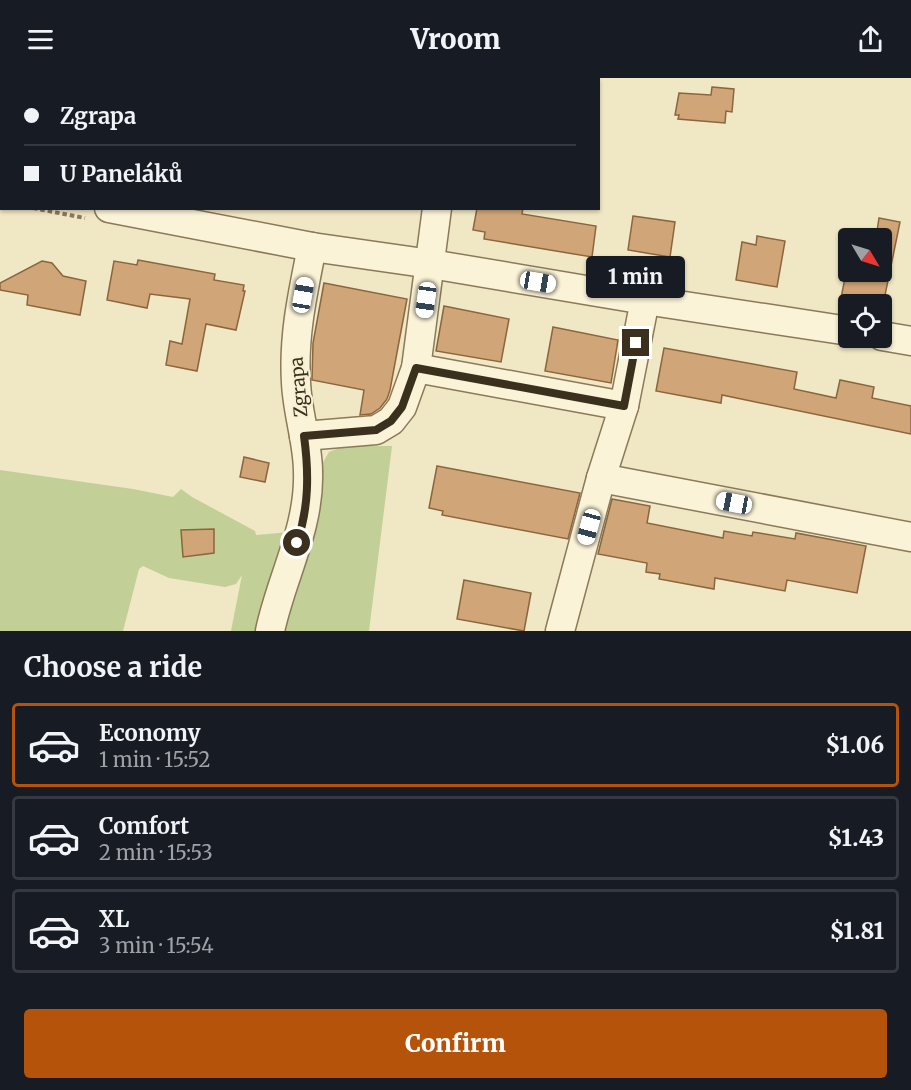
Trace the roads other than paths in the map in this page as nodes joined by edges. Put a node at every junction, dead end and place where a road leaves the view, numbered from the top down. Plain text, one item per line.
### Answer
1 (119, 210) edge
2 (437, 210) edge
3 (312, 247) junction
4 (431, 264) junction
5 (645, 300) junction
6 (838, 329) edge
7 (892, 338) edge
8 (911, 341) edge
9 (416, 368) junction
10 (624, 406) junction
11 (304, 436) junction
12 (601, 478) junction
13 (911, 537) edge
14 (270, 631) edge
15 (560, 631) edge

1 - 3 street
2 - 4 street
3 - 4 street
3 - 11 street, Zgrapa
4 - 5 street
4 - 9 street
5 - 6 street
5 - 10 street
7 - 8 street
9 - 10 street
9 - 11 street
10 - 12 street
11 - 14 street, Zgrapa
12 - 13 street
12 - 15 street

